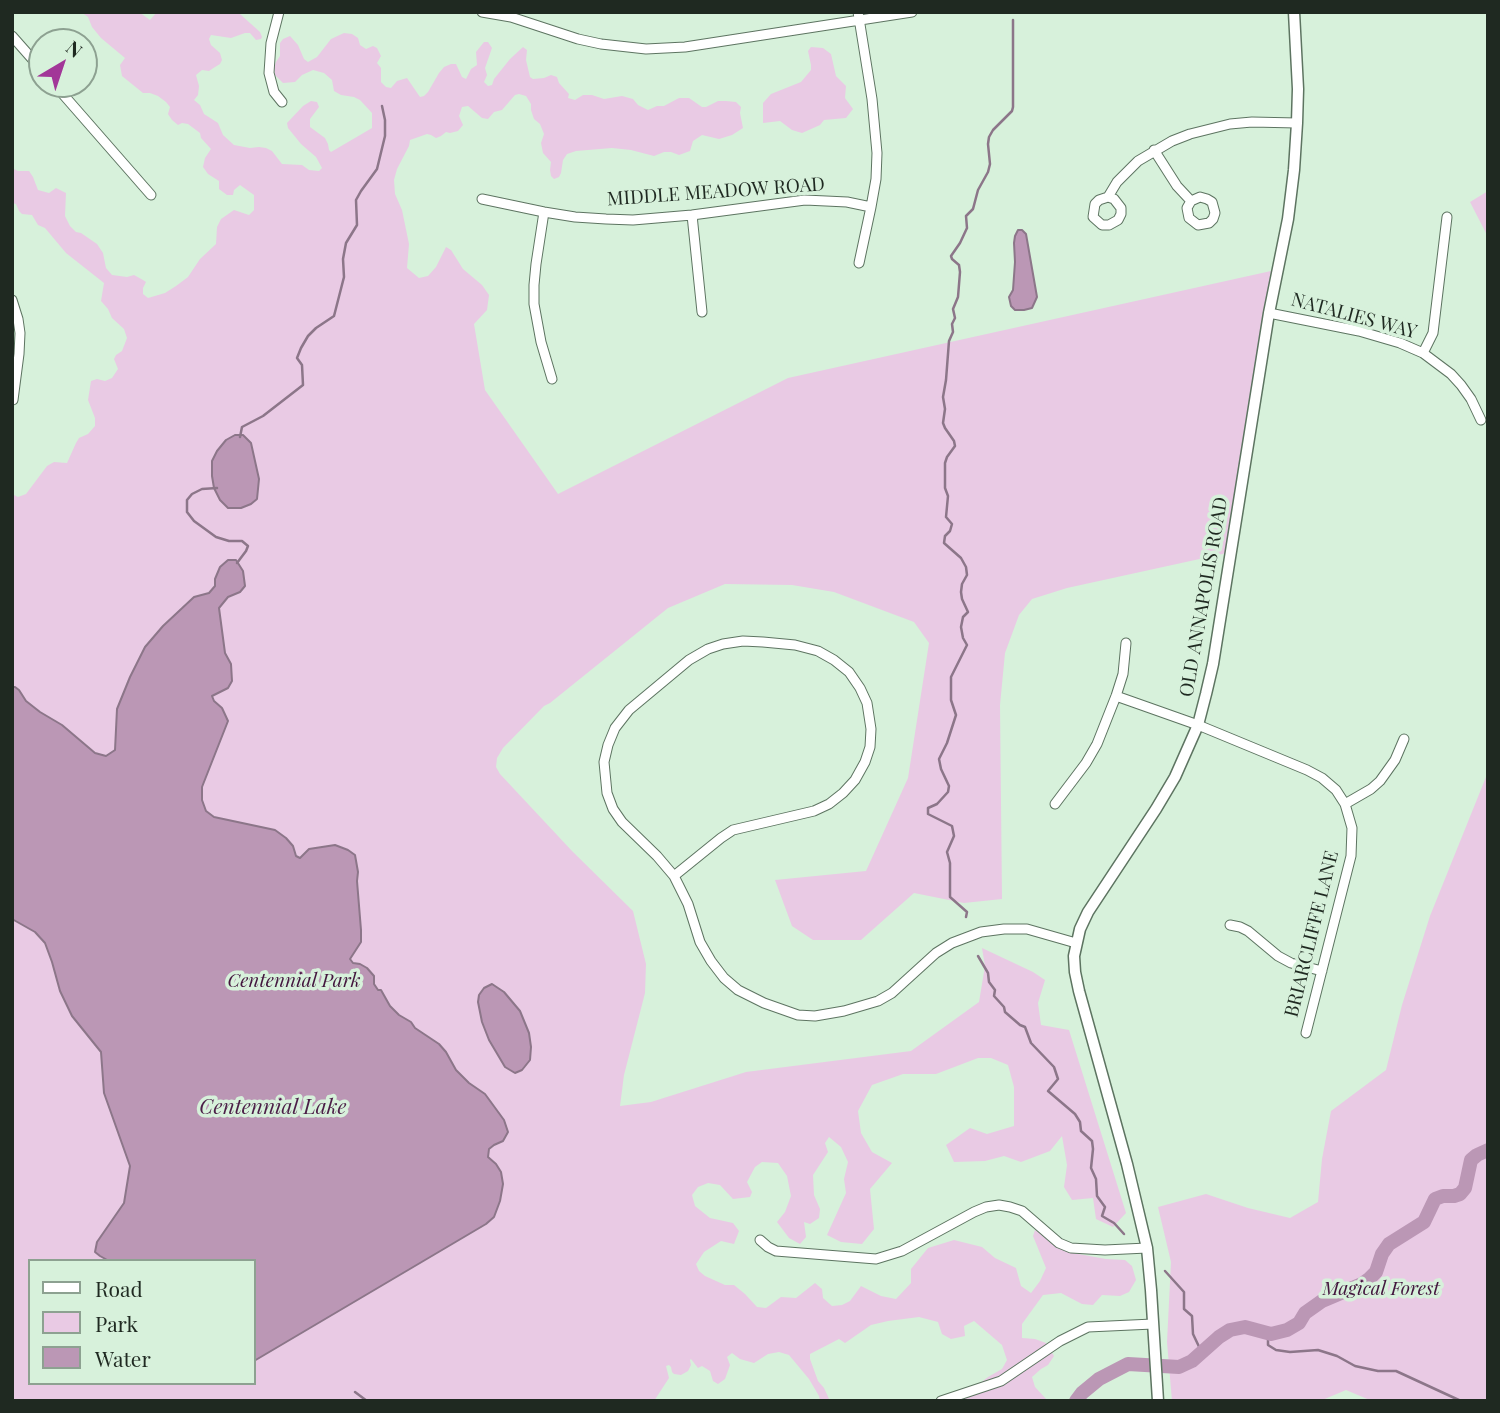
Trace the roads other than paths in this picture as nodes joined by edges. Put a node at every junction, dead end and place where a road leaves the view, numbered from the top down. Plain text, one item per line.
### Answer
1 (279, 12) edge
2 (482, 12) edge
3 (912, 12) edge
4 (1294, 12) edge
5 (858, 17) edge
6 (12, 36) edge
7 (28, 54) edge
8 (66, 98) edge
9 (282, 102) dead end
10 (1297, 123) junction
11 (1154, 150) junction
12 (151, 195) dead end
13 (1108, 197) dead end
14 (482, 199) dead end
15 (1191, 201) dead end
16 (871, 207) junction
17 (544, 212) junction
18 (692, 215) junction
19 (1447, 216) dead end
20 (859, 263) dead end
21 (12, 300) edge
22 (702, 312) dead end
23 (1269, 313) junction
24 (1423, 353) junction
25 (552, 379) dead end
26 (13, 400) edge
27 (1481, 420) dead end
28 (1126, 643) dead end
29 (1116, 696) junction
30 (1198, 725) junction
31 (1404, 739) dead end
32 (1055, 804) dead end
33 (1345, 804) junction
34 (674, 876) junction
35 (1230, 925) dead end
36 (1076, 943) junction
37 (1322, 971) junction
38 (1306, 1033) dead end
39 (760, 1240) dead end
40 (1147, 1248) junction
41 (1153, 1324) junction
42 (941, 1401) edge
43 (1158, 1401) edge

1 - 9 street
2 - 5 street
3 - 5 street
4 - 10 street, OLD ANNAPOLIS ROAD
5 - 16 street
6 - 7 street
8 - 12 street
10 - 11 street
10 - 23 street, OLD ANNAPOLIS ROAD
11 - 13 street
11 - 15 street
14 - 17 street, MIDDLE MEADOW ROAD
16 - 18 street, MIDDLE MEADOW ROAD
16 - 20 street
17 - 18 street, MIDDLE MEADOW ROAD
17 - 25 street
18 - 22 street
19 - 24 street
21 - 26 street
23 - 24 street, NATALIES WAY
23 - 30 street, OLD ANNAPOLIS ROAD
24 - 27 street, NATALIES WAY
28 - 29 street
29 - 30 street
29 - 32 street
30 - 33 street
30 - 36 street, OLD ANNAPOLIS ROAD
31 - 33 street
33 - 37 street, BRIARCLIFFE LANE
34 - 34 street
34 - 36 street
35 - 37 street
36 - 40 street, OLD ANNAPOLIS ROAD
37 - 38 street, BRIARCLIFFE LANE
39 - 40 street
40 - 41 street, OLD ANNAPOLIS ROAD
41 - 42 street
41 - 43 street, OLD ANNAPOLIS ROAD

